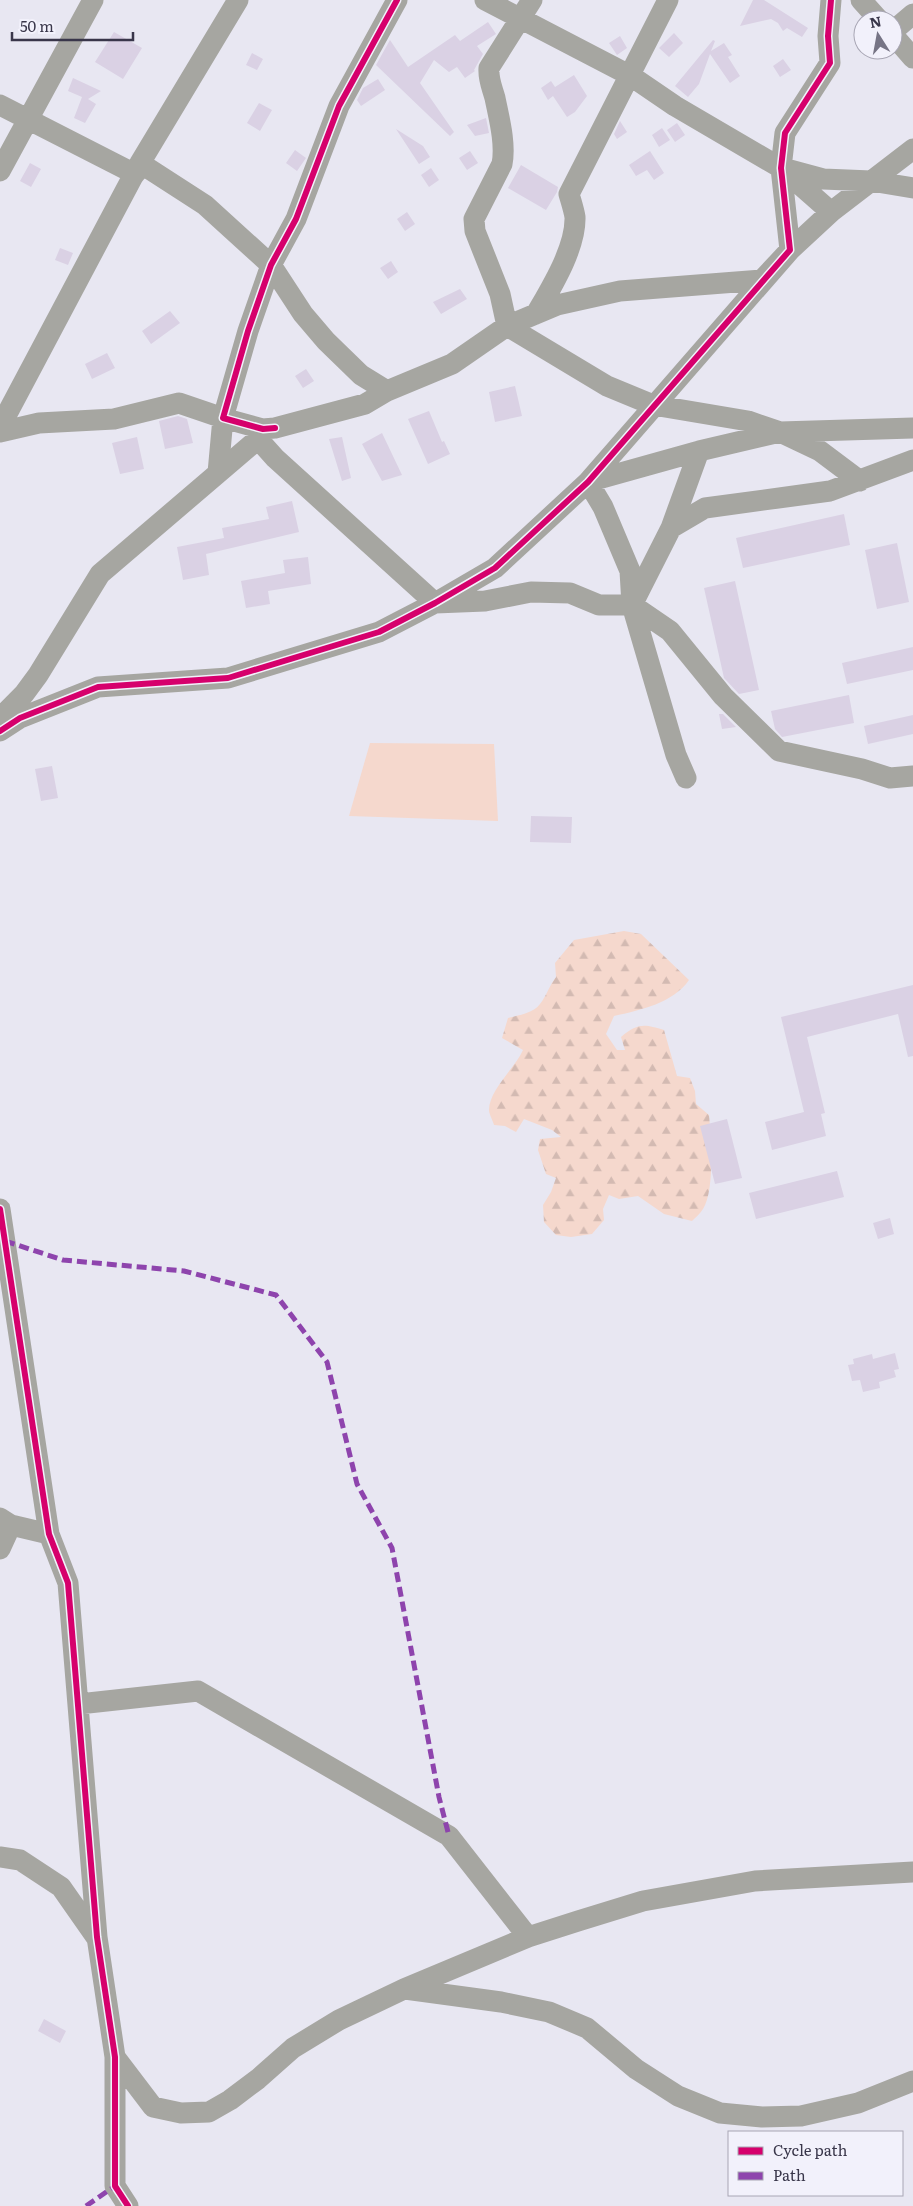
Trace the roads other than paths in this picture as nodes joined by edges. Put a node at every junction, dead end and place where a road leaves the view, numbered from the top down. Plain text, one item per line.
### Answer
1 (93, 0) edge
2 (238, 0) edge
3 (397, 0) edge
4 (485, 0) edge
5 (532, 0) edge
6 (668, 0) edge
7 (831, 0) edge
8 (861, 0) edge
9 (870, 10) edge
10 (913, 14) edge
11 (520, 19) junction
12 (903, 22) edge
13 (903, 46) edge
14 (913, 58) edge
15 (631, 76) junction
16 (0, 105) edge
17 (29, 119) junction
18 (913, 148) edge
19 (781, 168) junction
20 (137, 169) junction
21 (0, 171) edge
22 (871, 181) junction
23 (913, 188) edge
24 (832, 212) junction
25 (790, 250) junction
26 (271, 265) junction
27 (536, 314) junction
28 (507, 326) junction
29 (387, 391) junction
30 (653, 405) junction
31 (223, 418) junction
32 (0, 427) edge
33 (913, 428) edge
34 (0, 432) edge
35 (780, 432) junction
36 (260, 434) junction
37 (699, 451) junction
38 (913, 460) edge
39 (218, 473) junction
40 (860, 481) junction
41 (588, 482) junction
42 (671, 528) junction
43 (436, 603) junction
44 (632, 605) junction
45 (0, 718) edge
46 (0, 731) edge
47 (913, 776) edge
48 (686, 778) dead end
49 (0, 1209) edge
50 (5, 1295) edge
51 (6, 1521) edge
52 (49, 1534) junction
53 (0, 1549) edge
54 (79, 1704) junction
55 (0, 1857) edge
56 (913, 1872) edge
57 (97, 1937) junction
58 (528, 1937) junction
59 (404, 1989) junction
60 (115, 2057) junction
61 (913, 2081) edge
62 (128, 2206) edge

1 - 17 street
2 - 20 street
3 - 26 street
4 - 11 street
5 - 11 street
6 - 15 street
7 - 19 street
8 - 9 street
10 - 12 street
11 - 15 street
11 - 28 street
13 - 14 street
15 - 19 street
15 - 27 street
16 - 17 street
17 - 20 street
17 - 21 street
18 - 22 street
19 - 22 street
19 - 24 street
19 - 25 street
20 - 26 street
20 - 32 street
22 - 23 street
22 - 24 street
24 - 25 street
25 - 27 street
25 - 30 street
26 - 29 street
26 - 31 street
27 - 28 street
28 - 29 street
28 - 30 street
29 - 36 street
30 - 35 street
30 - 41 street
31 - 34 street
31 - 36 street
31 - 39 street
33 - 35 street
35 - 37 street
35 - 40 street
36 - 39 street
36 - 43 street
37 - 41 street
37 - 42 street
38 - 40 street
39 - 45 street
40 - 42 street
41 - 43 street
41 - 44 street
42 - 44 street
43 - 44 street
43 - 46 street
44 - 47 street
44 - 48 street
49 - 50 street
50 - 52 street
51 - 52 street
51 - 53 street
52 - 54 street
54 - 57 street
54 - 58 street
55 - 57 street
56 - 58 street
57 - 60 street
58 - 59 street
59 - 60 street
59 - 61 street
60 - 62 street

